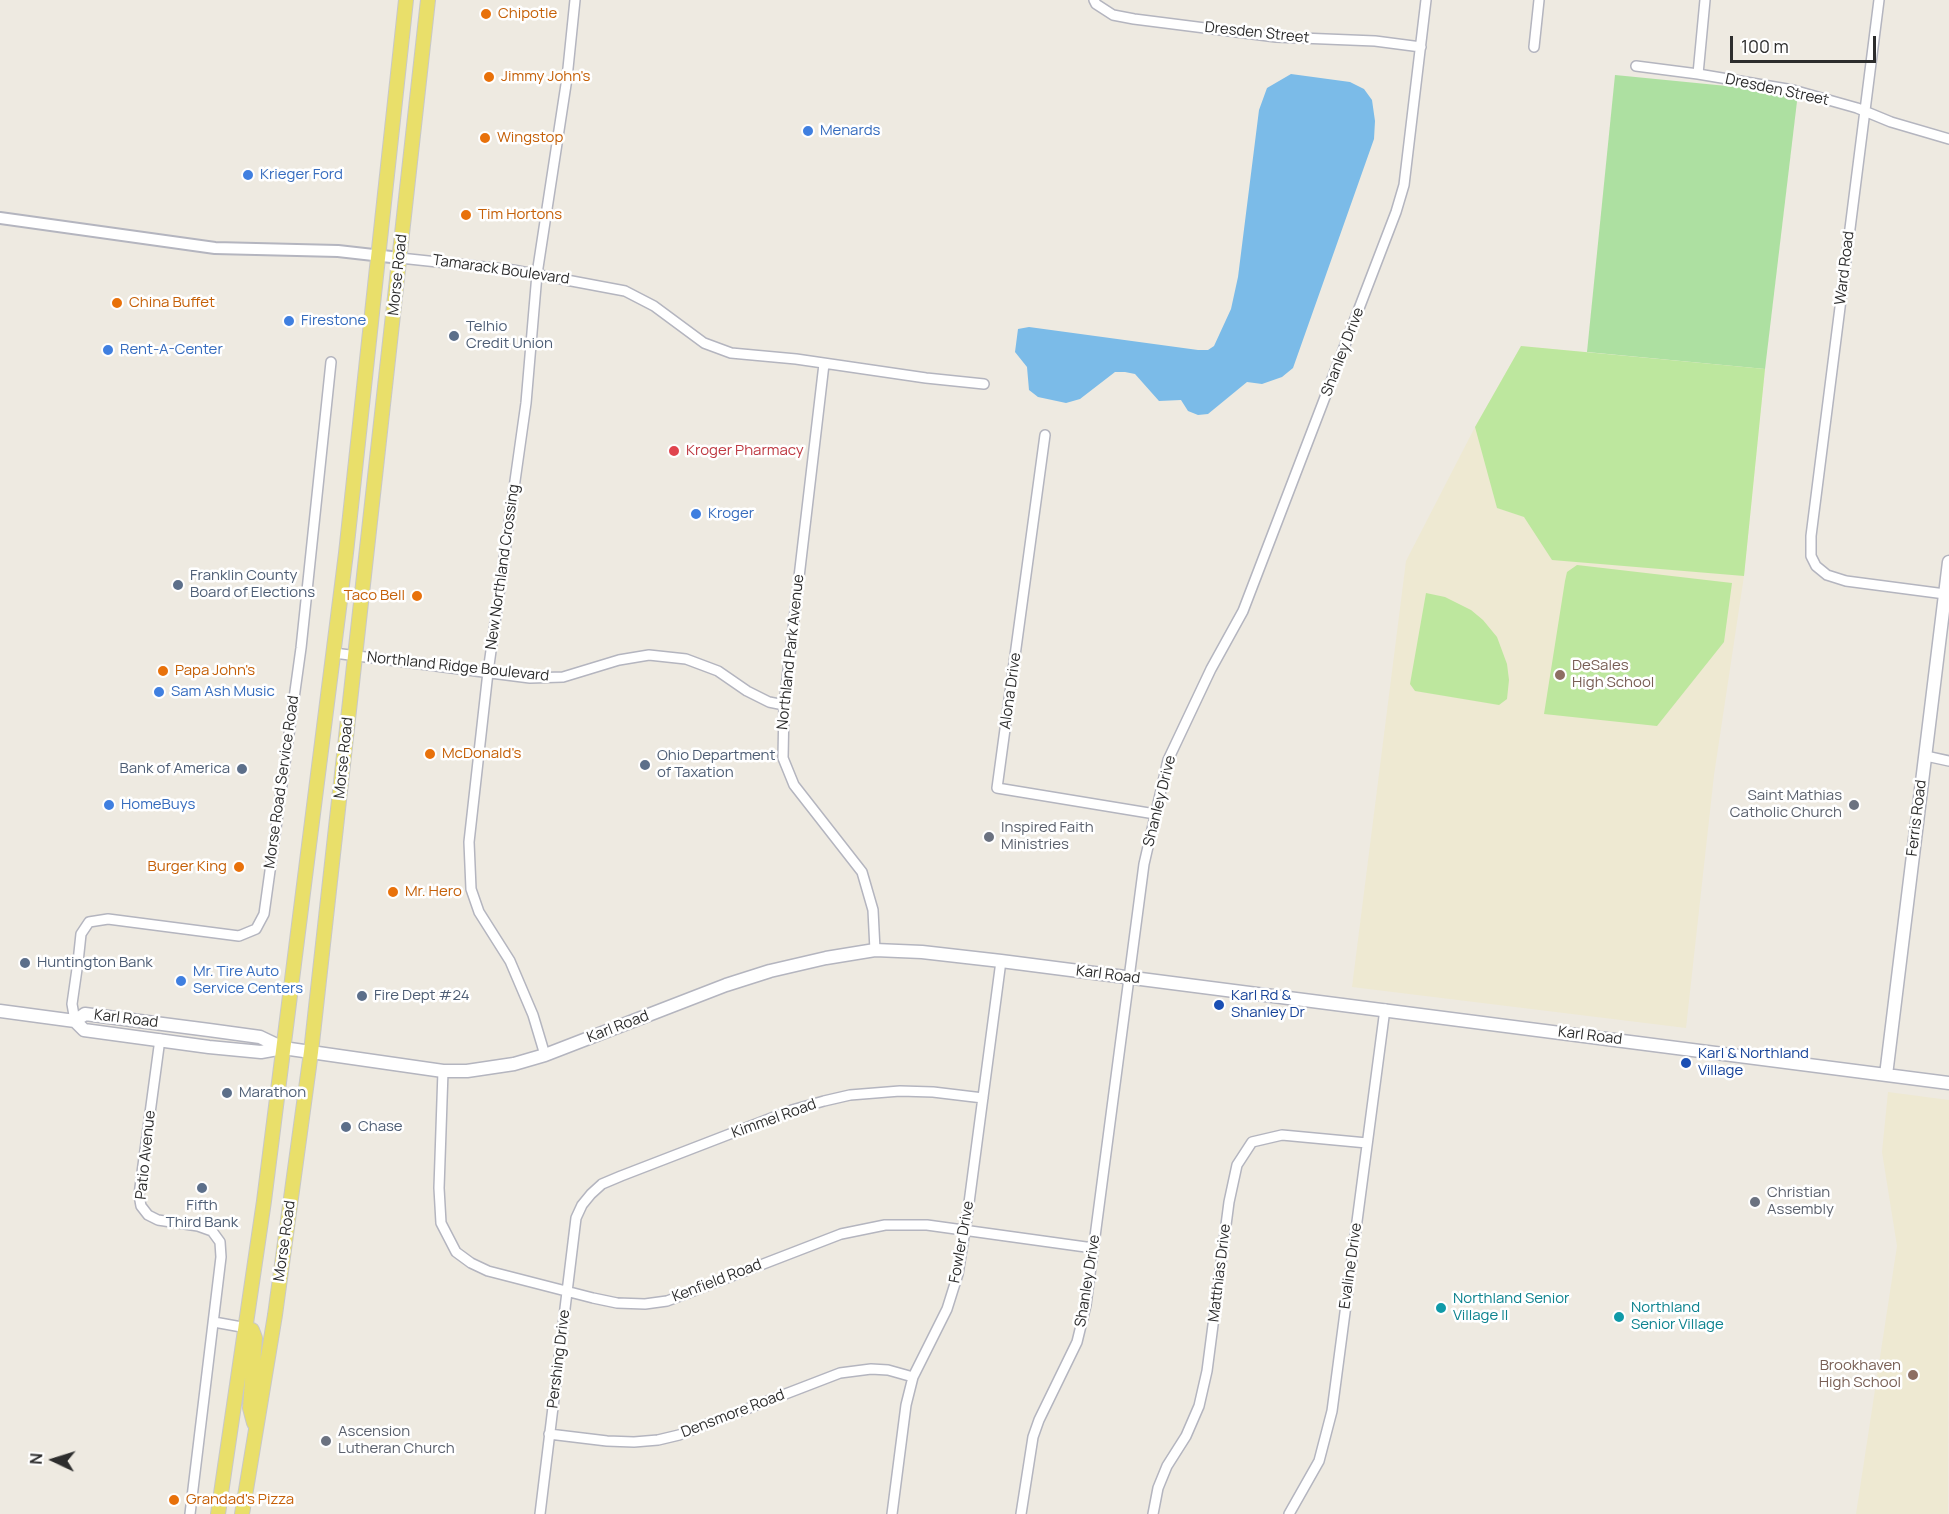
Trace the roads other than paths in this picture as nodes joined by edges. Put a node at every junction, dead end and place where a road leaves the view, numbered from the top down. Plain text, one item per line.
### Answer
1 (405, 0) edge
2 (428, 0) edge
3 (575, 0) edge
4 (1425, 0) edge
5 (1539, 0) edge
6 (1705, 0) edge
7 (1879, 0) edge
8 (1095, 2) edge
9 (1421, 47) junction
10 (1534, 47) dead end
11 (1636, 66) dead end
12 (1698, 74) junction
13 (1865, 112) junction
14 (1949, 139) edge
15 (0, 218) edge
16 (379, 255) junction
17 (400, 258) junction
18 (537, 274) junction
19 (331, 362) dead end
20 (824, 364) junction
21 (984, 384) dead end
22 (1045, 435) dead end
23 (1949, 562) edge
24 (1945, 594) junction
25 (334, 652) junction
26 (355, 656) junction
27 (488, 672) junction
28 (784, 705) junction
29 (1926, 756) junction
30 (1949, 761) edge
31 (1155, 814) junction
32 (874, 950) junction
33 (1001, 961) junction
34 (1129, 977) junction
35 (1385, 1010) junction
36 (0, 1011) edge
37 (75, 1021) junction
38 (160, 1039) junction
39 (283, 1048) junction
40 (311, 1052) junction
41 (545, 1055) junction
42 (443, 1071) junction
43 (1886, 1075) junction
44 (1949, 1083) edge
45 (983, 1098) junction
46 (1367, 1143) junction
47 (582, 1205) joint
48 (966, 1230) junction
49 (1093, 1248) junction
50 (567, 1291) junction
51 (214, 1322) junction
52 (247, 1328) junction
53 (914, 1377) junction
54 (256, 1429) junction
55 (549, 1434) junction
56 (190, 1514) edge
57 (218, 1514) edge
58 (242, 1514) edge
59 (540, 1514) edge
60 (892, 1514) edge
61 (1021, 1514) edge
62 (1153, 1514) edge
63 (1289, 1514) edge

1 - 16 main road, Morse Road
2 - 17 main road, Morse Road
3 - 18 street, New Northland Crossing
4 - 9 street, Shanley Drive
5 - 10 street
6 - 12 street
7 - 13 street, Ward Road
8 - 9 street, Dresden Street
9 - 31 street, Shanley Drive
11 - 12 street, Dresden Street
12 - 13 street, Dresden Street
13 - 14 street, Dresden Street
13 - 24 street, Ward Road
15 - 16 street, Tamarack Boulevard
16 - 17 street, Tamarack Boulevard
16 - 25 main road, Morse Road
17 - 18 street, Tamarack Boulevard
17 - 26 main road, Morse Road
18 - 20 street, Tamarack Boulevard
18 - 27 street, New Northland Crossing
19 - 37 street, Morse Road Service Road
20 - 21 street, Tamarack Boulevard
20 - 28 street, Northland Park Avenue
22 - 31 street, Alona Drive
23 - 24 main road, Ferris Road
24 - 29 main road, Ferris Road
25 - 26 street, Northland Ridge Boulevard
25 - 39 main road, Morse Road
26 - 27 street, Northland Ridge Boulevard
26 - 40 main road, Morse Road
27 - 28 street, Northland Ridge Boulevard
27 - 41 street, New Northland Crossing
28 - 32 street, Northland Park Avenue
29 - 30 street
29 - 43 main road, Ferris Road
31 - 34 street, Shanley Drive
32 - 33 main road, Karl Road
32 - 41 main road, Karl Road
33 - 34 main road, Karl Road
33 - 45 street, Fowler Drive
34 - 35 main road, Karl Road
34 - 49 street, Shanley Drive
35 - 43 main road, Karl Road
35 - 46 street, Evaline Drive
36 - 37 main road, Karl Road
37 - 38 main road, Karl Road
37 - 39 main road, Karl Road
38 - 39 main road, Karl Road
38 - 51 street, Patio Avenue
39 - 40 main road, Karl Road
39 - 52 main road, Morse Road
40 - 42 main road, Karl Road
40 - 54 main road, Morse Road
41 - 42 main road, Karl Road
42 - 50 street, Kenfield Road
43 - 44 main road, Karl Road
45 - 47 street, Kimmel Road
45 - 48 street, Fowler Drive
46 - 62 street, Matthias Drive
46 - 63 street, Evaline Drive
47 - 50 street, Pershing Drive
48 - 49 street, Kenfield Road
48 - 50 street, Kenfield Road
48 - 53 street, Fowler Drive
49 - 61 street, Shanley Drive
50 - 55 street, Pershing Drive
51 - 52 street
51 - 56 street, Patio Avenue
52 - 54 main road
52 - 57 main road, Morse Road
53 - 55 street, Densmore Road
53 - 60 street, Fowler Drive
54 - 58 main road, Morse Road
55 - 59 street, Pershing Drive

